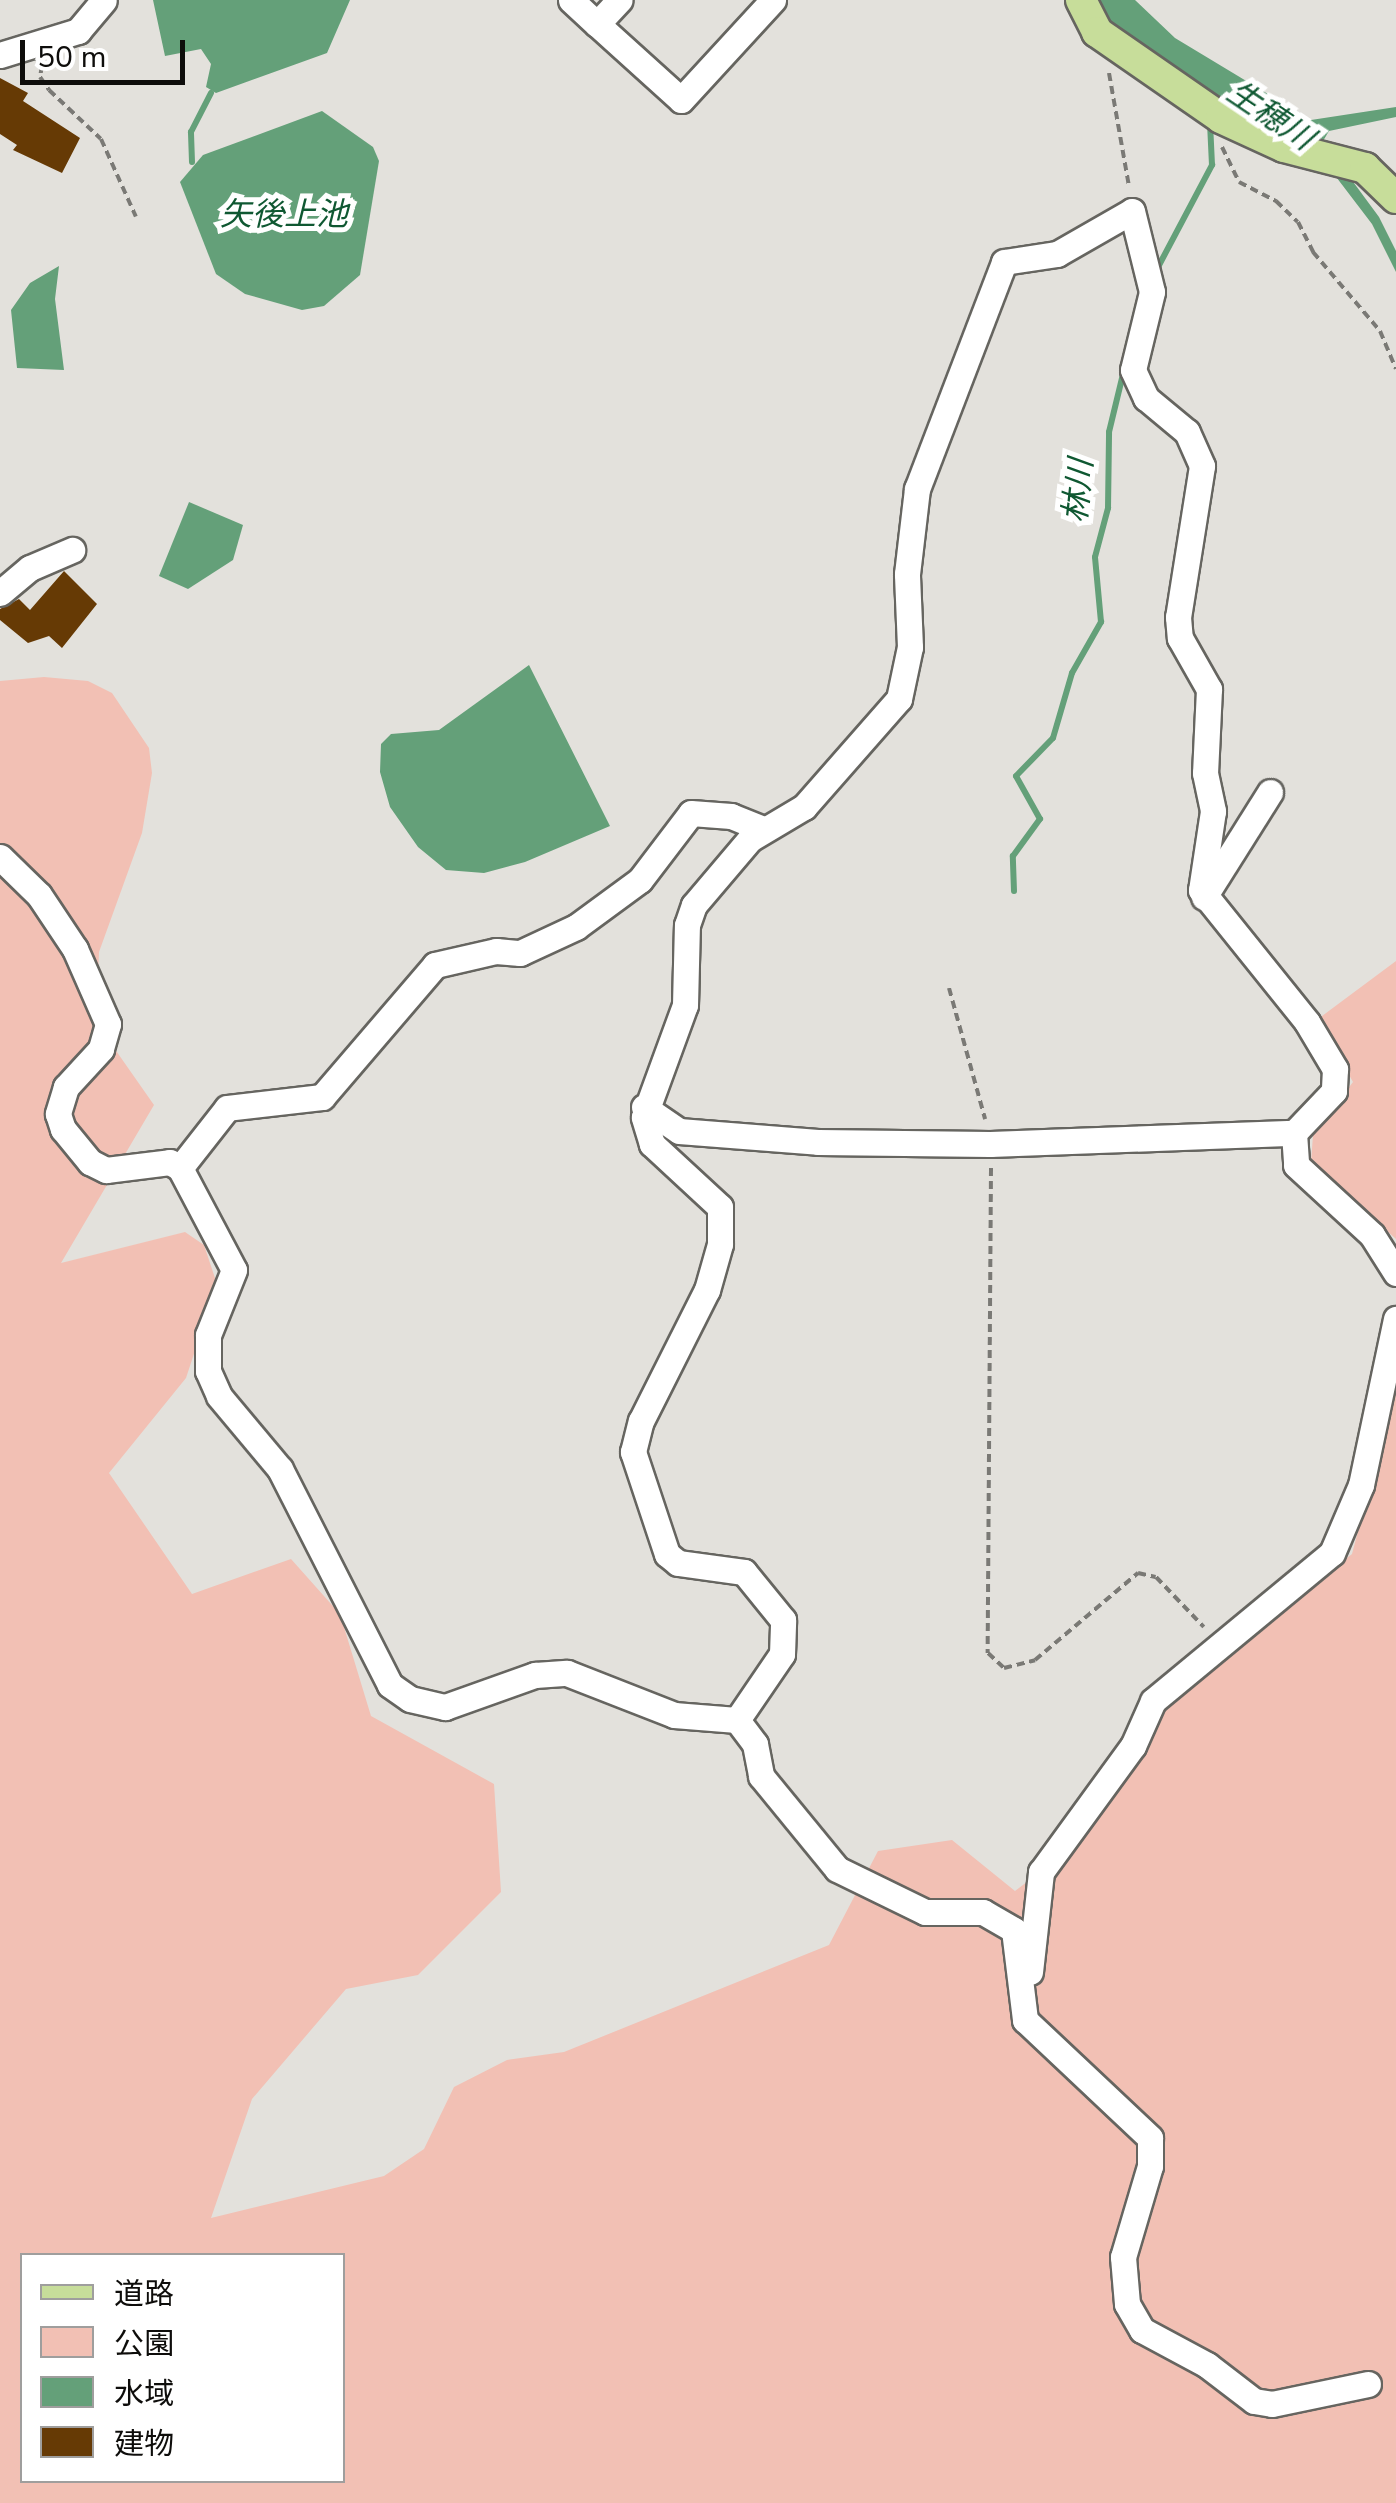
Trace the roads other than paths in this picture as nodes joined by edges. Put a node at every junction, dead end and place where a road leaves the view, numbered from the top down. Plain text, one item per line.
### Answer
1 (104, 0) edge
2 (571, 0) edge
3 (619, 0) edge
4 (773, 0) edge
5 (1081, 0) edge
6 (597, 24) junction
7 (0, 55) edge
8 (1396, 198) edge
9 (72, 550) dead end
10 (0, 593) edge
11 (1270, 792) dead end
12 (764, 829) junction
13 (0, 857) edge
14 (1204, 897) junction
15 (644, 1107) junction
16 (1294, 1133) junction
17 (180, 1168) junction
18 (1396, 1273) edge
19 (1396, 1319) edge
20 (737, 1720) junction
21 (1020, 1994) junction
22 (1368, 2384) dead end

1 - 7 street
2 - 6 street
3 - 6 street
4 - 6 street
5 - 8 main road
9 - 10 street
11 - 14 street
12 - 14 street
12 - 15 street
12 - 17 street
13 - 17 street
14 - 16 street
15 - 16 street
15 - 20 street
16 - 18 street
17 - 20 street
19 - 21 street
20 - 21 street
21 - 22 street

